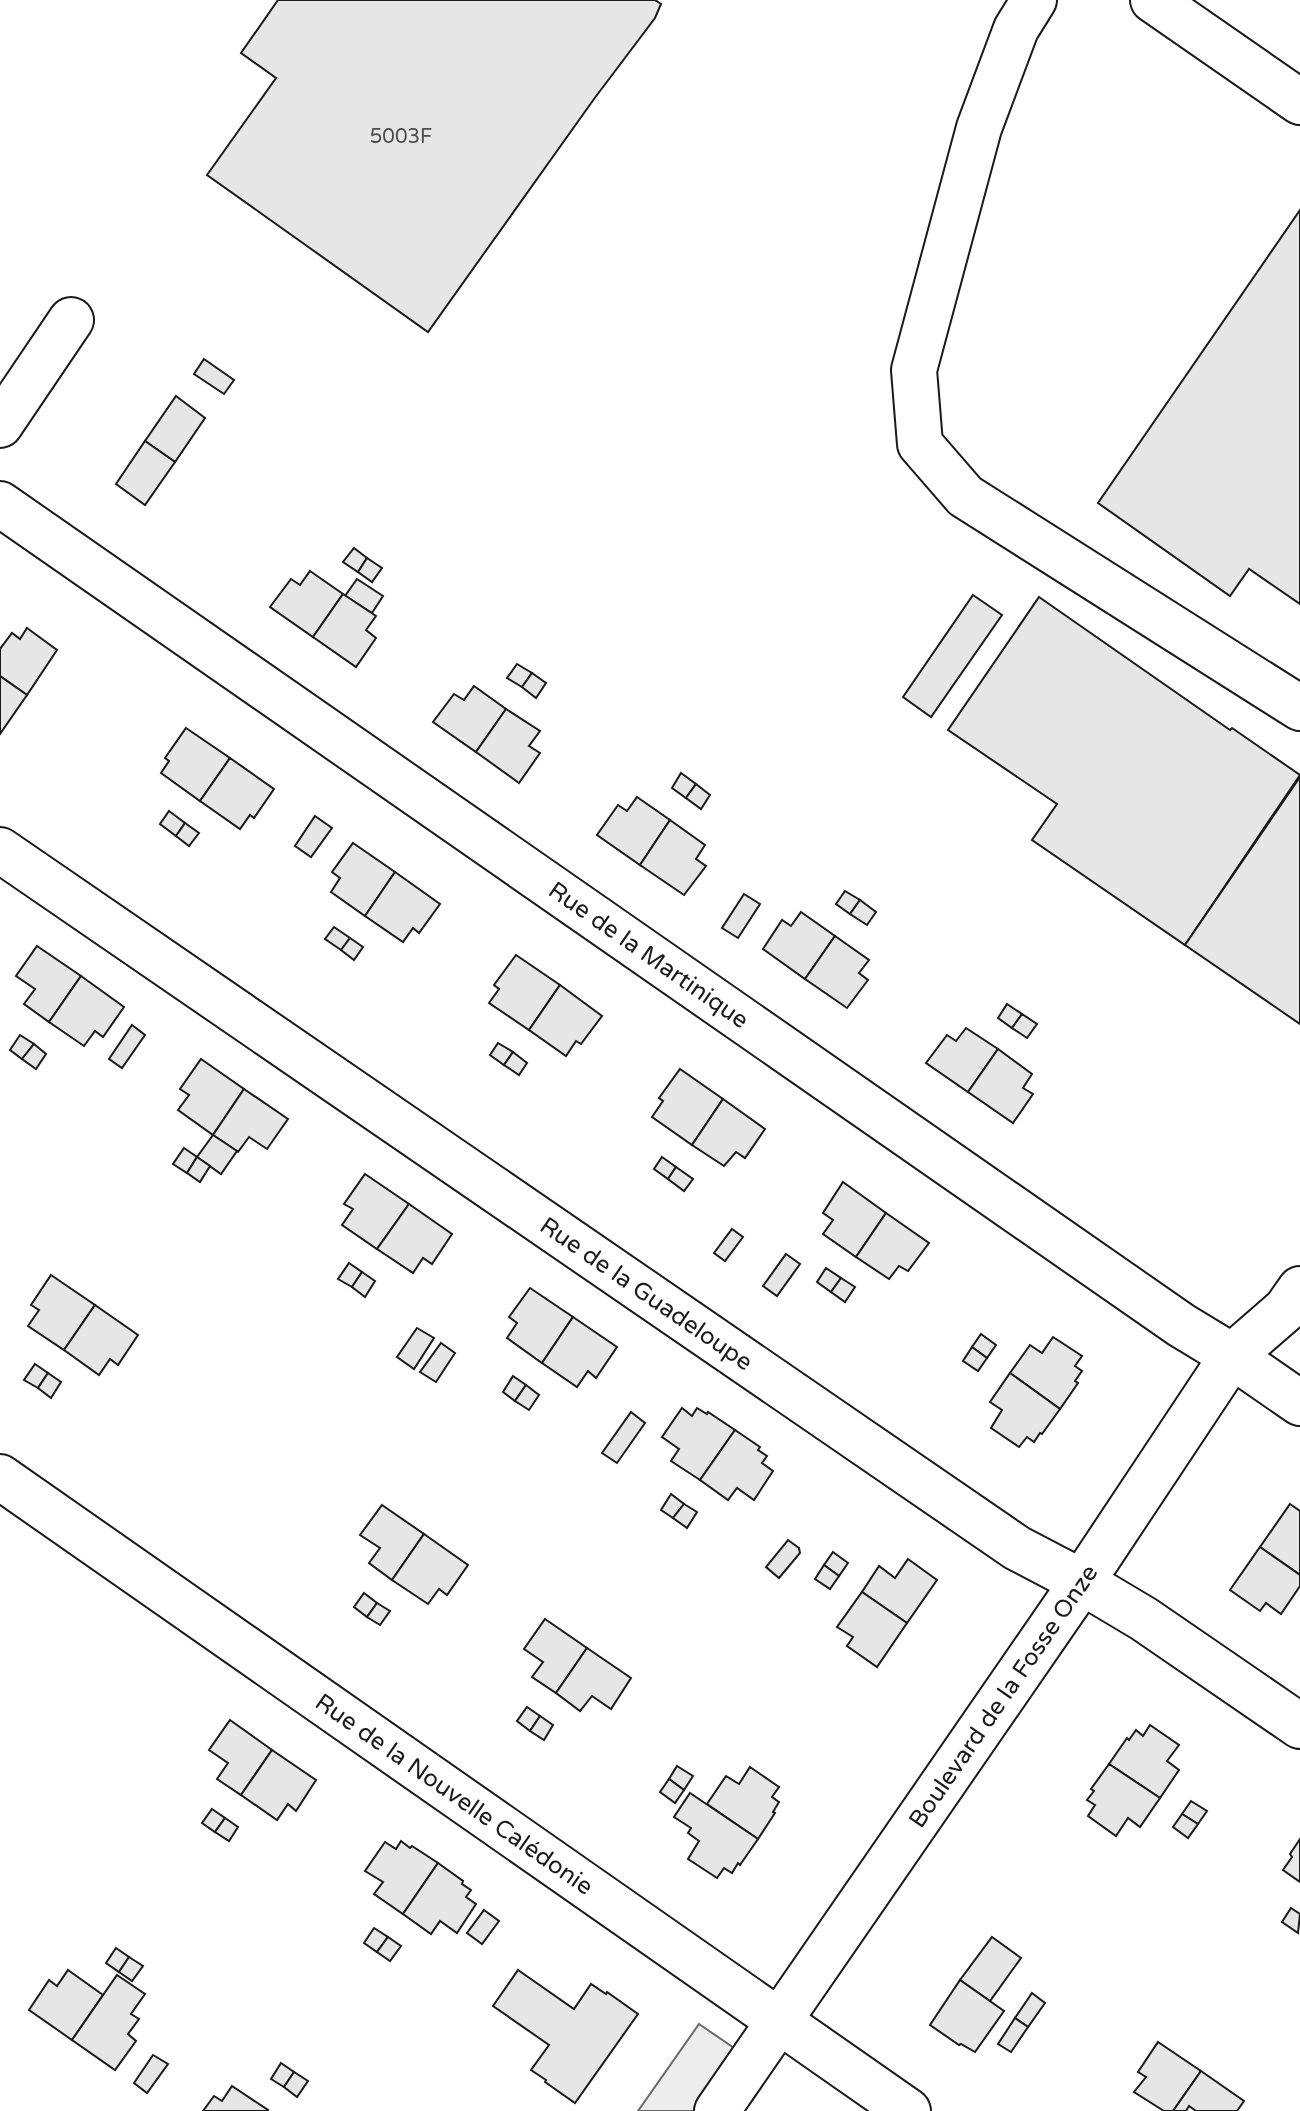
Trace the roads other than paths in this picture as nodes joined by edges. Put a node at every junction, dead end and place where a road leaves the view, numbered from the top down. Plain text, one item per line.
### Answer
1 (1034, 0) edge
2 (1153, 0) edge
3 (1300, 102) edge
4 (71, 320) dead end
5 (0, 425) edge
6 (0, 504) edge
7 (1300, 708) edge
8 (0, 850) edge
9 (1300, 1289) edge
10 (1232, 1356) junction
11 (1300, 1403) edge
12 (0, 1477) edge
13 (1082, 1582) junction
14 (1300, 1726) edge
15 (777, 2021) junction
16 (717, 2111) edge
17 (908, 2111) edge

1 - 7 street
2 - 3 street
4 - 5 street
6 - 10 street, Rue de la Martinique
8 - 13 street, Rue de la Guadeloupe
9 - 10 street, Boulevard de la Fosse Onze
10 - 11 street, Rue de la Martinique
10 - 13 street, Boulevard de la Fosse Onze
12 - 15 street, Rue de la Nouvelle Calédonie
13 - 14 street, Rue de la Guadeloupe
13 - 15 street, Boulevard de la Fosse Onze
15 - 16 street, Boulevard de la Fosse Onze
15 - 17 street, Rue de la Nouvelle Calédonie

